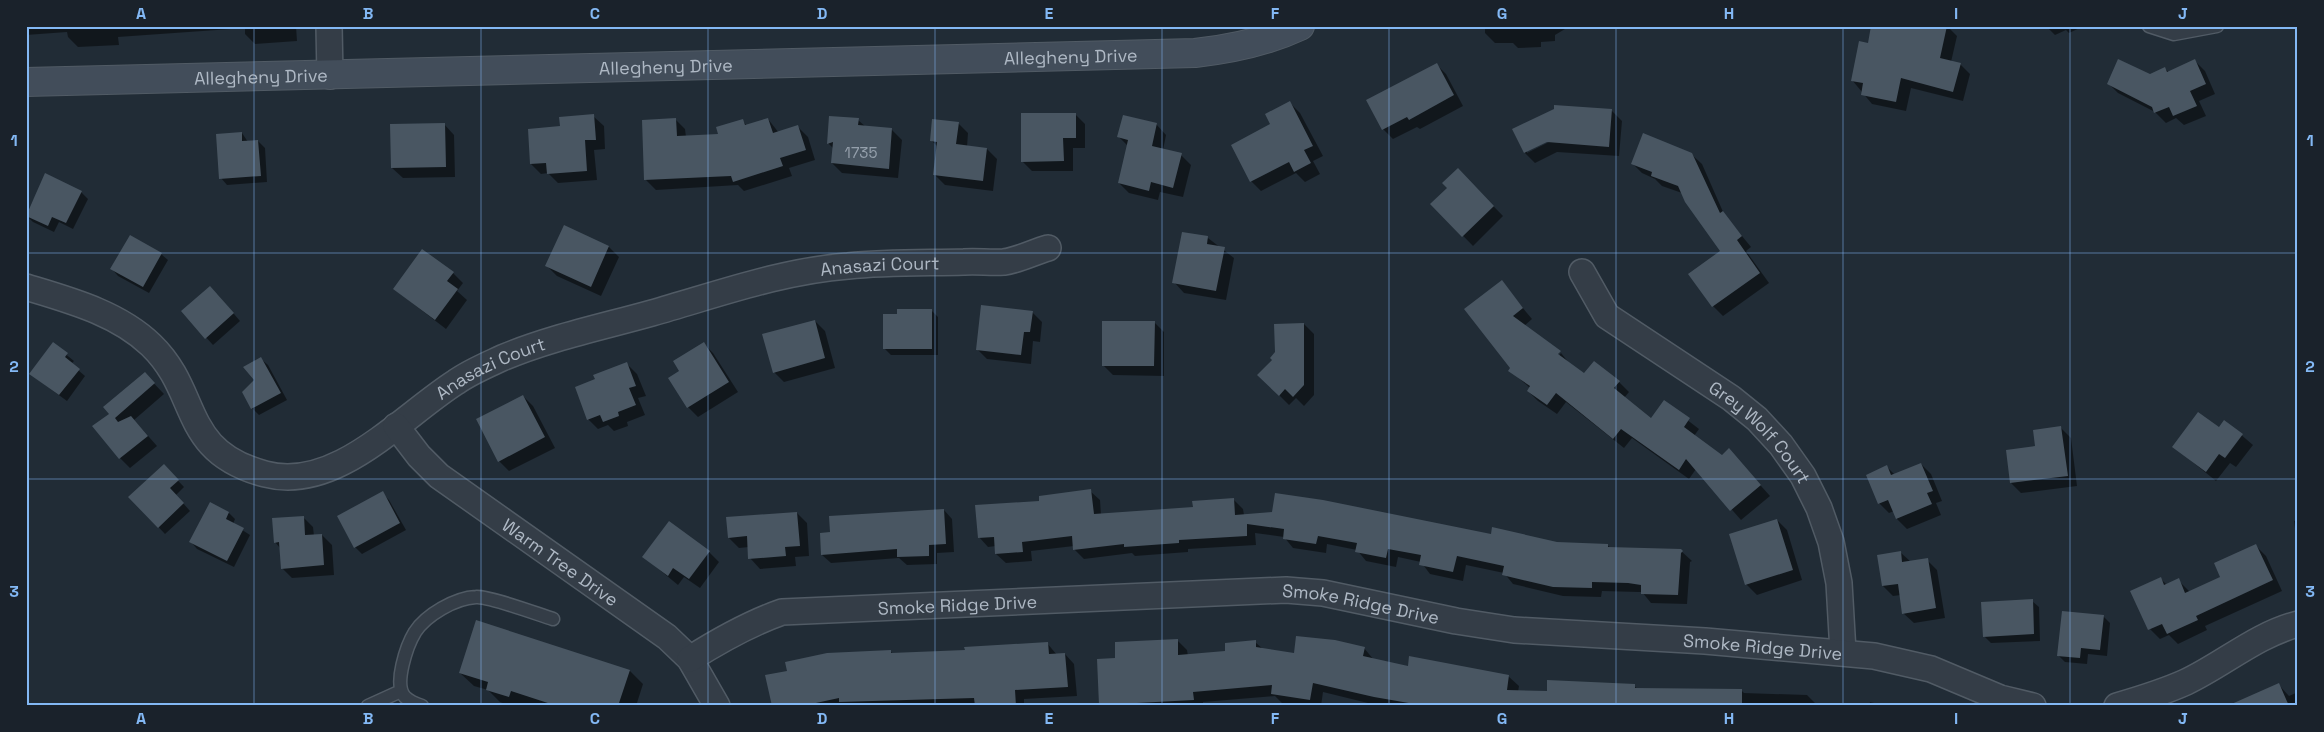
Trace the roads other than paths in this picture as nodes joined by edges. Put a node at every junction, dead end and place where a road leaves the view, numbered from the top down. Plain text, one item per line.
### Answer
1 (329, 26) edge
2 (1300, 26) edge
3 (2149, 26) edge
4 (2217, 26) edge
5 (330, 76) junction
6 (26, 82) edge
7 (1048, 248) dead end
8 (1582, 272) dead end
9 (26, 287) edge
10 (396, 426) junction
11 (553, 619) dead end
12 (2298, 624) edge
13 (1843, 652) junction
14 (690, 660) junction
15 (401, 691) junction
16 (368, 706) edge
17 (422, 706) edge
18 (717, 706) edge
19 (2033, 706) edge
20 (2117, 706) edge

1 - 5 street
2 - 5 street, Allegheny Drive
3 - 4 lane
5 - 6 street, Allegheny Drive
7 - 10 street, Anasazi Court
8 - 13 street, Grey Wolf Court
9 - 10 street, Anasazi Court
10 - 14 street, Warm Tree Drive
11 - 15 lane
12 - 20 street
13 - 14 street, Smoke Ridge Drive
13 - 19 street, Smoke Ridge Drive
14 - 18 street, Warm Tree Drive
15 - 16 lane
15 - 17 lane

